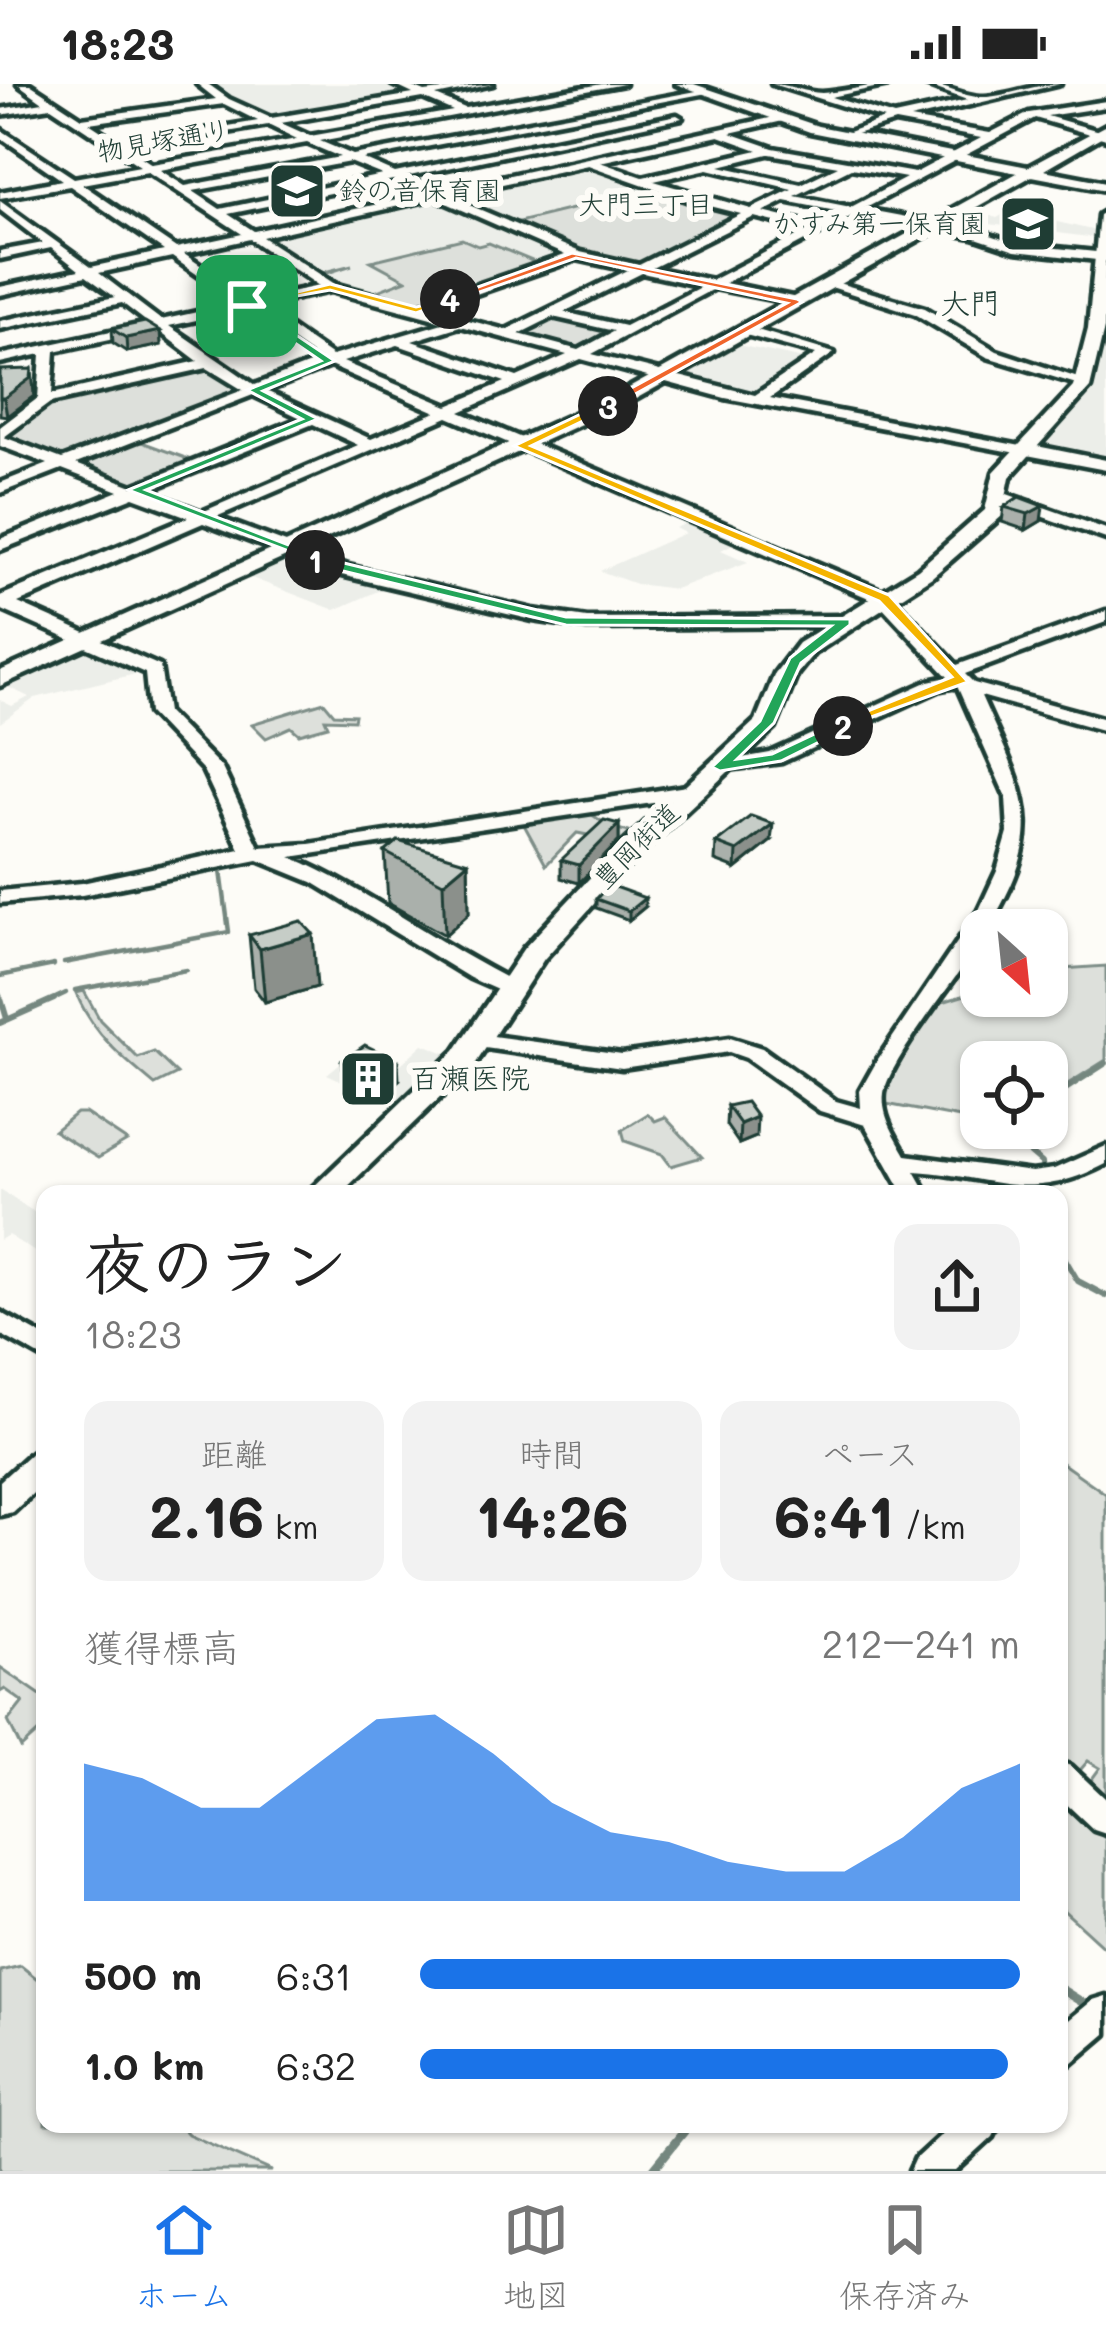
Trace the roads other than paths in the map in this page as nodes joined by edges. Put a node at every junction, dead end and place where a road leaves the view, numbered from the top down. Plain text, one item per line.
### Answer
1 (23, 84) edge
2 (202, 84) edge
3 (397, 84) edge
4 (488, 84) edge
5 (620, 84) edge
6 (682, 84) edge
7 (777, 84) edge
8 (888, 84) edge
9 (928, 84) edge
10 (1012, 84) edge
11 (1055, 84) edge
12 (601, 86) edge
13 (1029, 89) junction
14 (703, 93) junction
15 (424, 95) junction
16 (1102, 95) edge
17 (814, 97) junction
18 (1056, 98) junction
19 (978, 100) junction
20 (225, 101) junction
21 (50, 104) junction
22 (639, 105) junction
23 (1008, 108) junction
24 (1088, 108) junction
25 (747, 110) junction
26 (0, 112) edge
27 (464, 112) junction
28 (1033, 115) junction
29 (677, 118) junction
30 (779, 119) junction
31 (895, 119) junction
32 (76, 122) junction
33 (270, 122) junction
34 (508, 129) junction
35 (0, 132) edge
36 (719, 133) junction
37 (1102, 133) edge
38 (847, 136) junction
39 (993, 137) junction
40 (308, 140) junction
41 (546, 145) junction
42 (118, 148) junction
43 (771, 151) junction
44 (29, 153) junction
45 (0, 157) edge
46 (350, 158) junction
47 (955, 158) junction
48 (590, 162) junction
49 (851, 164) junction
50 (705, 166) junction
51 (149, 168) junction
52 (1030, 172) junction
53 (392, 176) junction
54 (920, 177) junction
55 (641, 181) junction
56 (71, 182) junction
57 (1106, 186) edge
58 (803, 188) junction
59 (181, 190) junction
60 (437, 196) junction
61 (785, 198) junction
62 (0, 199) edge
63 (855, 211) junction
64 (216, 213) junction
65 (749, 215) junction
66 (1106, 215) edge
67 (21, 220) junction
68 (0, 223) edge
69 (934, 226) junction
70 (820, 229) junction
71 (255, 238) junction
72 (54, 244) junction
73 (0, 255) edge
74 (175, 255) junction
75 (576, 255) junction
76 (1103, 257) edge
77 (640, 269) junction
78 (91, 272) junction
79 (832, 283) junction
80 (714, 284) junction
81 (330, 287) junction
82 (0, 290) edge
83 (125, 299) junction
84 (797, 302) junction
85 (247, 306) junction
86 (416, 310) junction
87 (551, 313) junction
88 (461, 322) junction
89 (0, 325) edge
90 (160, 326) junction
91 (626, 330) junction
92 (747, 331) junction
93 (507, 334) junction
94 (400, 340) junction
95 (48, 349) junction
96 (580, 355) junction
97 (0, 359) edge
98 (330, 361) junction
99 (209, 363) junction
100 (663, 377) junction
101 (518, 382) junction
102 (1083, 382) junction
103 (253, 390) junction
104 (45, 400) junction
105 (758, 400) junction
106 (448, 414) junction
107 (312, 419) junction
108 (0, 438) edge
109 (373, 446) junction
110 (520, 446) junction
111 (1026, 450) junction
112 (62, 464) junction
113 (1088, 465) junction
114 (1106, 465) edge
115 (1106, 477) edge
116 (0, 488) edge
117 (135, 490) junction
118 (1001, 497) junction
119 (204, 518) junction
120 (1106, 534) edge
121 (0, 545) edge
122 (288, 549) junction
123 (884, 598) junction
124 (1, 602) edge
125 (1106, 616) edge
126 (845, 622) junction
127 (87, 640) junction
128 (0, 679) edge
129 (962, 679) junction
130 (1106, 725) edge
131 (720, 767) junction
132 (693, 791) junction
133 (261, 854) junction
134 (0, 897) edge
135 (511, 989) junction
136 (479, 1042) junction
137 (874, 1120) junction
138 (1106, 1154) edge
139 (899, 1161) junction
140 (331, 1185) edge
141 (911, 1185) edge
142 (0, 1321) edge
143 (36, 1344) edge
144 (36, 1469) edge
145 (0, 1502) edge
146 (1068, 1784) edge
147 (1106, 1820) edge
148 (1106, 2012) edge
149 (1068, 2044) edge
150 (970, 2133) edge
151 (929, 2171) edge

1 - 21 street
2 - 20 street
3 - 15 street
4 - 15 street
5 - 12 street, 物見塚通り
6 - 14 main road
7 - 17 street
8 - 17 street
9 - 19 street
10 - 13 street
11 - 13 street
12 - 27 street, 物見塚通り
13 - 18 street
13 - 19 street
14 - 22 street
14 - 25 main road
15 - 27 street
15 - 33 street
16 - 18 street
16 - 24 street
17 - 25 street
17 - 31 street
18 - 23 street
18 - 24 street
19 - 23 street
19 - 31 street
20 - 32 street
20 - 33 street
21 - 26 street
21 - 32 street
22 - 29 street
22 - 34 street
23 - 28 street
24 - 28 street
25 - 30 main road
27 - 34 street
27 - 40 street, 物見塚通り
28 - 37 street
28 - 39 street
29 - 36 street
29 - 41 street
30 - 36 street
30 - 38 main road
31 - 38 street
31 - 39 street
32 - 42 street
33 - 40 street
33 - 42 street
34 - 41 street
34 - 46 street
35 - 44 street
36 - 43 street
36 - 48 street
37 - 52 main road
38 - 47 main road
39 - 47 street
40 - 46 street
40 - 51 street, 物見塚通り
41 - 48 street
41 - 53 street
42 - 51 street
43 - 49 street
43 - 50 street
44 - 45 street
44 - 56 street
46 - 53 street
46 - 59 street
47 - 52 main road
47 - 54 street
48 - 55 street
48 - 60 street
49 - 54 street
49 - 58 street
50 - 55 street
50 - 58 street
51 - 56 street, 物見塚通り
51 - 59 street
52 - 57 main road
52 - 69 main road
53 - 60 street
53 - 64 street
54 - 63 street
55 - 65 street
56 - 62 street, 物見塚通り
56 - 74 street
58 - 61 street
59 - 64 street
60 - 71 street
60 - 75 street
61 - 63 street
61 - 65 street
62 - 67 street
63 - 69 street
63 - 70 street
64 - 71 street
65 - 70 street
65 - 77 street
66 - 76 main road, 豊岡街道
67 - 68 street
67 - 72 street
69 - 76 street
69 - 79 main road
70 - 80 street
71 - 74 street
71 - 81 street
72 - 73 street
72 - 78 street
74 - 78 street
74 - 85 street
75 - 77 street
75 - 86 street
76 - 102 main road, 豊岡街道
77 - 80 street
77 - 87 street
78 - 82 street
78 - 83 street
79 - 84 main road
79 - 102 street
80 - 84 street
80 - 91 street
81 - 85 street
81 - 86 street
83 - 89 street
83 - 90 street
84 - 92 main road
85 - 90 street
85 - 98 street
86 - 88 street
87 - 91 street
87 - 93 street
88 - 93 street
88 - 94 street
90 - 95 street
90 - 99 street
91 - 96 street
92 - 100 main road
92 - 105 street
93 - 96 street
94 - 98 street
94 - 101 street
95 - 97 street
95 - 104 street
96 - 100 street
96 - 101 street
98 - 103 street
98 - 106 street
99 - 103 street
99 - 104 street
100 - 105 street
100 - 110 main road
101 - 106 street
102 - 111 main road, 豊岡街道
103 - 107 street
103 - 112 street
104 - 108 street
105 - 111 street
106 - 109 street
106 - 110 street
107 - 109 street
107 - 117 street
108 - 112 street
109 - 119 street
110 - 122 main road
110 - 123 street
111 - 113 street
111 - 118 main road, 豊岡街道
112 - 116 street
112 - 117 street
113 - 114 street
113 - 115 street
117 - 119 street
117 - 121 street
118 - 120 street
118 - 123 main road, 豊岡街道
119 - 122 street
119 - 124 street
122 - 126 street
122 - 127 main road
123 - 126 main road, 豊岡街道
123 - 129 street
124 - 127 street
125 - 129 street
126 - 131 main road, 豊岡街道
127 - 128 main road
127 - 133 street
129 - 130 street
129 - 131 street
129 - 137 street
131 - 132 main road, 豊岡街道
132 - 133 street
132 - 135 main road, 豊岡街道
133 - 134 street
133 - 135 street
135 - 136 main road, 豊岡街道
136 - 137 street
136 - 140 main road, 豊岡街道
137 - 139 street
138 - 139 street
139 - 141 street
142 - 143 street
144 - 145 main road
146 - 147 street
148 - 149 street
150 - 151 street

